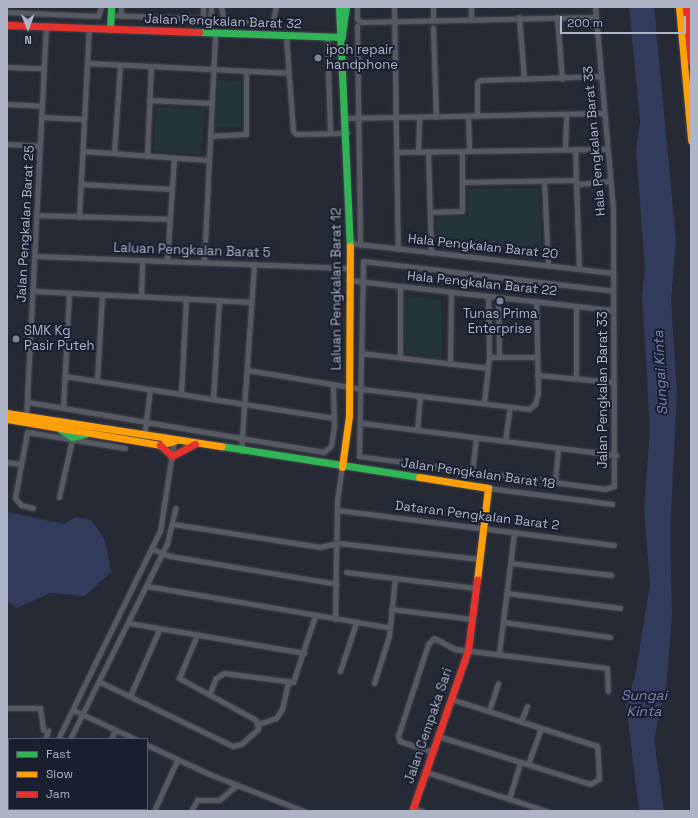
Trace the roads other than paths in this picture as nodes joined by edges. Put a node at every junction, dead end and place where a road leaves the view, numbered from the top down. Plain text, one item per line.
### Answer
1 (101, 7) edge
2 (111, 7) edge
3 (121, 7) edge
4 (203, 7) edge
5 (211, 7) edge
6 (221, 7) edge
7 (276, 7) edge
8 (339, 7) edge
9 (346, 7) edge
10 (357, 7) edge
11 (394, 7) edge
12 (433, 7) edge
13 (471, 7) edge
14 (595, 7) edge
15 (679, 7) edge
16 (686, 7) edge
17 (7, 12) edge
18 (110, 15) junction
19 (121, 16) junction
20 (596, 16) junction
21 (519, 17) junction
22 (557, 17) junction
23 (471, 18) junction
24 (203, 19) junction
25 (210, 20) junction
26 (433, 20) junction
27 (394, 21) junction
28 (7, 25) edge
29 (46, 26) junction
30 (356, 26) dead end
31 (88, 28) junction
32 (433, 28) dead end
33 (110, 30) junction
34 (212, 33) junction
35 (342, 36) junction
36 (286, 37) junction
37 (327, 37) junction
38 (691, 62) edge
39 (87, 63) junction
40 (120, 65) junction
41 (151, 66) junction
42 (7, 67) edge
43 (44, 68) junction
44 (213, 69) junction
45 (246, 72) junction
46 (288, 73) junction
47 (601, 76) junction
48 (524, 79) junction
49 (562, 79) junction
50 (149, 100) junction
51 (211, 103) junction
52 (7, 104) edge
53 (42, 106) junction
54 (604, 113) junction
55 (566, 114) junction
56 (436, 116) junction
57 (468, 116) junction
58 (477, 116) junction
59 (42, 117) junction
60 (396, 117) junction
61 (419, 117) junction
62 (346, 118) junction
63 (358, 118) junction
64 (84, 119) junction
65 (330, 133) junction
66 (347, 133) junction
67 (210, 136) junction
68 (691, 140) edge
69 (7, 144) edge
70 (40, 146) junction
71 (566, 149) junction
72 (575, 149) junction
73 (606, 149) junction
74 (83, 151) junction
75 (428, 151) junction
76 (462, 151) junction
77 (469, 151) junction
78 (396, 152) junction
79 (418, 152) junction
80 (114, 153) junction
81 (147, 156) junction
82 (174, 158) junction
83 (208, 160) junction
84 (544, 181) junction
85 (610, 181) junction
86 (462, 182) junction
87 (577, 182) junction
88 (81, 184) junction
89 (172, 189) junction
90 (430, 212) junction
91 (37, 215) junction
92 (79, 217) junction
93 (170, 219) junction
94 (350, 243) junction
95 (360, 245) junction
96 (398, 249) junction
97 (431, 253) junction
98 (35, 256) junction
99 (142, 260) junction
100 (167, 261) junction
101 (204, 262) junction
102 (254, 264) junction
103 (548, 266) junction
104 (348, 268) junction
105 (579, 269) junction
106 (613, 273) junction
107 (348, 280) junction
108 (360, 282) junction
109 (400, 286) junction
110 (613, 290) junction
111 (34, 291) junction
112 (451, 292) junction
113 (69, 293) junction
114 (102, 294) junction
115 (141, 296) junction
116 (488, 296) junction
117 (498, 297) junction
118 (186, 298) junction
119 (219, 300) junction
120 (536, 301) junction
121 (252, 302) junction
122 (576, 306) junction
123 (613, 310) junction
124 (362, 353) junction
125 (489, 356) junction
126 (400, 357) junction
127 (499, 357) junction
128 (537, 357) junction
129 (450, 364) junction
130 (488, 368) junction
131 (247, 370) junction
132 (537, 375) junction
133 (65, 376) junction
134 (576, 377) junction
135 (97, 381) junction
136 (613, 382) junction
137 (333, 385) junction
138 (349, 388) junction
139 (150, 389) junction
140 (362, 390) junction
141 (181, 394) junction
142 (420, 396) junction
143 (213, 399) junction
144 (28, 402) junction
145 (484, 403) junction
146 (244, 404) junction
147 (510, 407) junction
148 (63, 408) junction
149 (7, 413) edge
150 (26, 418) junction
151 (334, 418) junction
152 (7, 419) edge
153 (59, 420) junction
154 (146, 422) junction
155 (362, 423) junction
156 (91, 425) junction
157 (416, 430) junction
158 (144, 433) junction
159 (73, 435) junction
160 (476, 437) junction
161 (242, 438) junction
162 (174, 441) junction
163 (505, 441) junction
164 (143, 442) junction
165 (195, 444) junction
166 (160, 445) junction
167 (124, 448) dead end
168 (558, 448) junction
169 (241, 451) junction
170 (616, 455) junction
171 (172, 456) junction
172 (7, 462) edge
173 (20, 464) junction
174 (342, 467) junction
175 (472, 471) junction
176 (555, 482) junction
177 (488, 488) junction
178 (59, 497) dead end
179 (612, 504) dead end
180 (33, 508) dead end
181 (176, 508) dead end
182 (337, 510) junction
183 (173, 524) junction
184 (483, 529) junction
185 (514, 532) junction
186 (338, 542) junction
187 (614, 545) dead end
188 (152, 549) junction
189 (162, 553) junction
190 (479, 559) junction
191 (511, 563) junction
192 (346, 572) dead end
193 (611, 575) dead end
194 (395, 578) junction
195 (337, 584) junction
196 (147, 586) junction
197 (476, 588) junction
198 (507, 593) junction
199 (620, 608) dead end
200 (391, 609) junction
201 (315, 616) junction
202 (335, 619) junction
203 (472, 619) junction
204 (503, 622) junction
205 (129, 623) junction
206 (356, 623) junction
207 (388, 627) junction
208 (159, 630) junction
209 (197, 635) junction
210 (610, 637) dead end
211 (468, 650) junction
212 (304, 653) junction
213 (500, 653) junction
214 (340, 671) dead end
215 (100, 682) junction
216 (498, 683) dead end
217 (288, 684) junction
218 (374, 684) dead end
219 (608, 691) dead end
220 (209, 695) junction
221 (130, 696) junction
222 (451, 699) junction
223 (527, 706) dead end
224 (7, 708) edge
225 (73, 710) junction
226 (489, 711) junction
227 (83, 715) junction
228 (521, 722) junction
229 (258, 724) junction
230 (541, 728) junction
231 (115, 730) junction
232 (438, 736) junction
233 (45, 738) edge
234 (59, 738) edge
235 (71, 738) edge
236 (111, 738) edge
237 (133, 738) edge
238 (148, 746) edge
239 (432, 752) junction
240 (177, 760) junction
241 (520, 762) junction
242 (528, 764) junction
243 (426, 772) junction
244 (237, 785) junction
245 (509, 799) junction
246 (413, 809) edge
247 (154, 811) edge
248 (191, 811) edge
249 (304, 811) edge
250 (424, 811) edge
251 (547, 811) edge

1 - 17 street
2 - 18 street
3 - 19 street
4 - 24 street
5 - 25 street
6 - 7 street
8 - 35 street, Laluan Pengkalan Barat 12
9 - 35 street, Laluan Pengkalan Barat 12
10 - 27 street
11 - 27 street
12 - 26 street
13 - 23 street
14 - 20 street, Hala Pengkalan Barat 33
15 - 68 street
16 - 38 street
18 - 19 street
18 - 33 street
19 - 24 street
20 - 22 street
20 - 47 street, Hala Pengkalan Barat 33
21 - 22 street
21 - 23 street
21 - 48 street
22 - 49 street
23 - 26 street
24 - 25 street
25 - 34 street
26 - 27 street
27 - 60 street
28 - 29 street, Jalan Pengkalan Barat 32
29 - 31 street, Jalan Pengkalan Barat 32
29 - 43 street, Jalan Pengkalan Barat 25
30 - 63 street
31 - 33 street, Jalan Pengkalan Barat 32
31 - 39 street
32 - 56 street
33 - 34 street, Jalan Pengkalan Barat 32
34 - 36 street, Jalan Pengkalan Barat 32
34 - 44 street
35 - 37 street, Jalan Pengkalan Barat 32
35 - 62 street, Laluan Pengkalan Barat 12
36 - 37 street, Jalan Pengkalan Barat 32
36 - 46 street
37 - 65 street
39 - 40 street
39 - 64 street
40 - 41 street
40 - 80 street
41 - 44 street
41 - 50 street
42 - 43 street
43 - 53 street, Jalan Pengkalan Barat 25
44 - 45 street
44 - 51 street
45 - 46 street
45 - 67 street
46 - 65 street
47 - 49 street
47 - 54 street, Hala Pengkalan Barat 33
48 - 49 street
48 - 58 street
50 - 51 street
50 - 81 street
51 - 67 street
52 - 53 street
53 - 59 street, Jalan Pengkalan Barat 25
54 - 55 street
54 - 73 street, Hala Pengkalan Barat 33
55 - 58 street
55 - 71 street
56 - 57 street
56 - 61 street
57 - 58 street
57 - 77 street
59 - 64 street
59 - 70 street, Jalan Pengkalan Barat 25
60 - 61 street
60 - 63 street
60 - 78 street
61 - 79 street
62 - 63 street
62 - 66 street, Laluan Pengkalan Barat 12
63 - 95 street
64 - 74 street
65 - 66 street
66 - 94 street, Laluan Pengkalan Barat 12
67 - 83 street
69 - 70 street
70 - 91 street, Jalan Pengkalan Barat 25
71 - 72 street
71 - 77 street
72 - 73 street
72 - 87 street
73 - 85 street, Hala Pengkalan Barat 33
74 - 80 street
74 - 88 street
75 - 76 street
75 - 79 street
75 - 90 street
76 - 77 street
76 - 86 street
78 - 79 street
78 - 96 street
80 - 81 street
81 - 82 street
82 - 83 street
82 - 89 street
83 - 101 street
84 - 86 street
84 - 87 street
84 - 103 street
85 - 87 street
85 - 106 street, Hala Pengkalan Barat 33
86 - 90 street
87 - 105 street
88 - 89 street
88 - 92 street
89 - 93 street
90 - 97 street
91 - 92 street
91 - 98 street, Jalan Pengkalan Barat 25
92 - 93 street
93 - 100 street
94 - 95 street, Hala Pengkalan Barat 20
94 - 104 street, Laluan Pengkalan Barat 12
95 - 96 street, Hala Pengkalan Barat 20
96 - 97 street, Hala Pengkalan Barat 20
97 - 103 street, Hala Pengkalan Barat 20
98 - 99 street, Laluan Pengkalan Barat 5
98 - 111 street, Jalan Pengkalan Barat 25
99 - 100 street, Laluan Pengkalan Barat 5
99 - 115 street
100 - 101 street, Laluan Pengkalan Barat 5
101 - 102 street, Laluan Pengkalan Barat 5
102 - 104 street, Laluan Pengkalan Barat 5
102 - 121 street
103 - 105 street, Hala Pengkalan Barat 20
104 - 107 street, Laluan Pengkalan Barat 12
105 - 106 street, Hala Pengkalan Barat 20
106 - 110 street, Jalan Pengkalan Barat 33
107 - 108 street, Hala Pengkalan Barat 22
107 - 138 street, Laluan Pengkalan Barat 12
108 - 109 street, Hala Pengkalan Barat 22
108 - 110 street
108 - 124 street
109 - 112 street, Hala Pengkalan Barat 22
109 - 126 street
110 - 123 street, Jalan Pengkalan Barat 33
111 - 113 street
111 - 144 street, Jalan Pengkalan Barat 25
112 - 116 street, Hala Pengkalan Barat 22
112 - 129 street
113 - 114 street
113 - 133 street
114 - 115 street
114 - 135 street
115 - 118 street
116 - 117 street, Hala Pengkalan Barat 22
116 - 125 street
117 - 120 street, Hala Pengkalan Barat 22
117 - 127 street
118 - 119 street
118 - 141 street
119 - 121 street
119 - 143 street
120 - 122 street, Hala Pengkalan Barat 22
120 - 128 street
121 - 131 street
122 - 123 street, Hala Pengkalan Barat 22
122 - 134 street
123 - 136 street, Jalan Pengkalan Barat 33
124 - 126 street
124 - 140 street
125 - 127 street
125 - 130 street
126 - 129 street
127 - 128 street
128 - 132 street
129 - 130 street
130 - 145 street
131 - 137 street
131 - 146 street
132 - 134 street
132 - 147 street
133 - 135 street
133 - 148 street
134 - 136 street
135 - 139 street
136 - 170 street, Jalan Pengkalan Barat 33
137 - 138 street
137 - 151 street
138 - 140 street
138 - 174 street, Laluan Pengkalan Barat 12
139 - 141 street
139 - 154 street
140 - 142 street
140 - 155 street
141 - 143 street
142 - 145 street
142 - 157 street
143 - 146 street
144 - 148 street
144 - 150 street, Jalan Pengkalan Barat 25
145 - 147 street
146 - 151 street
146 - 161 street
147 - 163 street
148 - 154 street
149 - 150 street
150 - 152 street
150 - 153 street
150 - 159 street
151 - 161 street
153 - 156 street
153 - 159 street
154 - 158 street
154 - 161 street
155 - 157 street
155 - 175 street, Jalan Pengkalan Barat 33
156 - 158 street
156 - 159 street
157 - 160 street
158 - 162 street
158 - 164 street
159 - 164 street
159 - 167 street
159 - 173 street
159 - 178 street
160 - 163 street
160 - 175 street
161 - 169 street
162 - 165 street, Jalan Pengkalan Barat 18
162 - 166 street
162 - 171 street
163 - 168 street
164 - 166 street
165 - 169 street, Jalan Pengkalan Barat 18
165 - 171 street
166 - 171 street
168 - 170 street
168 - 176 street
169 - 174 street, Jalan Pengkalan Barat 18
170 - 176 street, Jalan Pengkalan Barat 33
171 - 188 street
172 - 173 street
173 - 180 street
174 - 177 street, Jalan Pengkalan Barat 18
174 - 182 street, Laluan Pengkalan Barat 12
175 - 176 street, Jalan Pengkalan Barat 33
177 - 179 street, Jalan Pengkalan Barat 18
177 - 184 street, Jalan Cempaka Sari
181 - 183 street
182 - 184 street, Dataran Pengkalan Barat 2
182 - 186 street, Laluan Pengkalan Barat 12
183 - 186 street
183 - 189 street
184 - 185 street, Dataran Pengkalan Barat 2
184 - 190 street, Jalan Cempaka Sari
185 - 187 street, Dataran Pengkalan Barat 2
185 - 191 street
186 - 190 street
186 - 195 street, Laluan Pengkalan Barat 12
188 - 189 street
188 - 225 street
189 - 195 street
189 - 196 street
190 - 197 street, Jalan Cempaka Sari
191 - 193 street
191 - 198 street
192 - 194 street
194 - 197 street
194 - 200 street
195 - 202 street, Laluan Pengkalan Barat 12
196 - 201 street
196 - 205 street
197 - 203 street, Jalan Cempaka Sari
198 - 199 street
198 - 204 street
200 - 203 street
200 - 207 street
201 - 202 street
201 - 212 street
202 - 206 street
203 - 211 street, Jalan Cempaka Sari
204 - 210 street
204 - 213 street
205 - 208 street
205 - 215 street
206 - 207 street
206 - 214 street
207 - 218 street
208 - 209 street
208 - 221 street
209 - 212 street
209 - 220 street
211 - 213 street
211 - 222 street, Jalan Cempaka Sari
211 - 239 street
212 - 217 street
213 - 219 street
215 - 221 street
215 - 227 street
216 - 226 street
217 - 220 street
217 - 229 street
220 - 229 street
221 - 229 street
222 - 226 street
222 - 232 street, Jalan Cempaka Sari
223 - 228 street
224 - 233 street
225 - 227 street
225 - 234 street
226 - 228 street
227 - 231 street
227 - 235 street
228 - 230 street
230 - 242 street
230 - 242 street
231 - 236 street
231 - 237 street
232 - 239 street, Jalan Cempaka Sari
232 - 241 street
238 - 240 street
239 - 243 street, Jalan Cempaka Sari
240 - 244 street
240 - 247 street
241 - 242 street
241 - 245 street
243 - 245 street
243 - 246 street, Jalan Cempaka Sari
244 - 248 street
244 - 249 street
245 - 251 street
246 - 250 street

